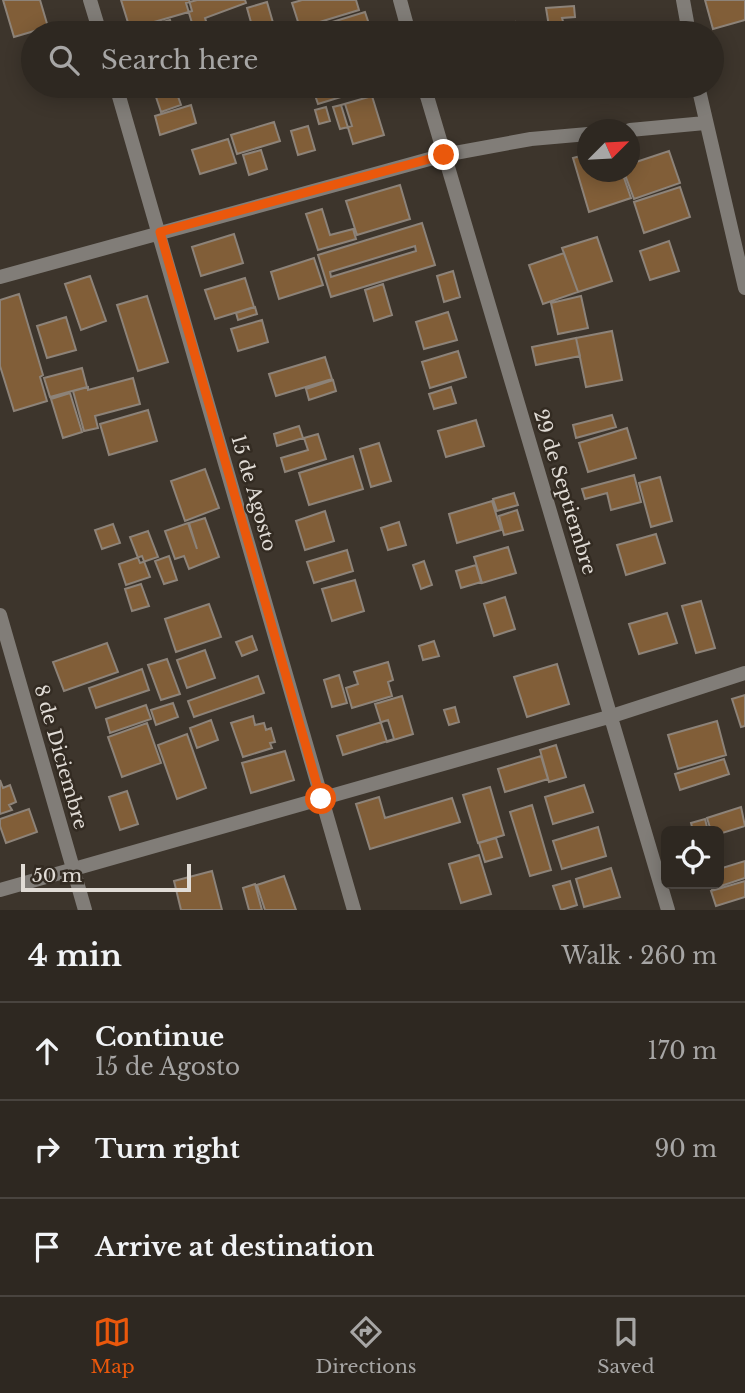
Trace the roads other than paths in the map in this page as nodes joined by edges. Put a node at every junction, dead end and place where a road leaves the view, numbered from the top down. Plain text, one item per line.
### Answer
1 (90, 0) edge
2 (400, 0) edge
3 (682, 0) edge
4 (96, 21) edge
5 (406, 21) edge
6 (686, 21) edge
7 (120, 98) edge
8 (427, 98) edge
9 (700, 98) edge
10 (705, 123) junction
11 (640, 129) edge
12 (577, 135) edge
13 (444, 155) junction
14 (160, 232) junction
15 (0, 277) edge
16 (745, 286) edge
17 (0, 615) edge
18 (745, 673) edge
19 (612, 716) junction
20 (321, 799) junction
21 (73, 869) junction
22 (0, 890) edge
23 (85, 910) edge
24 (354, 910) edge
25 (668, 910) edge

1 - 4 street
2 - 5 street
3 - 6 street
7 - 14 street, 15 de Agosto
8 - 13 street, 29 de Septiembre
9 - 10 street
10 - 11 street
10 - 16 street
12 - 13 street
13 - 14 street
13 - 19 street, 29 de Septiembre
14 - 15 street
14 - 20 street, 15 de Agosto
17 - 21 street, 8 de Diciembre
18 - 19 street
19 - 20 street
19 - 25 street, 29 de Septiembre
20 - 21 street
20 - 24 street, 15 de Agosto
21 - 22 street
21 - 23 street, 8 de Diciembre

